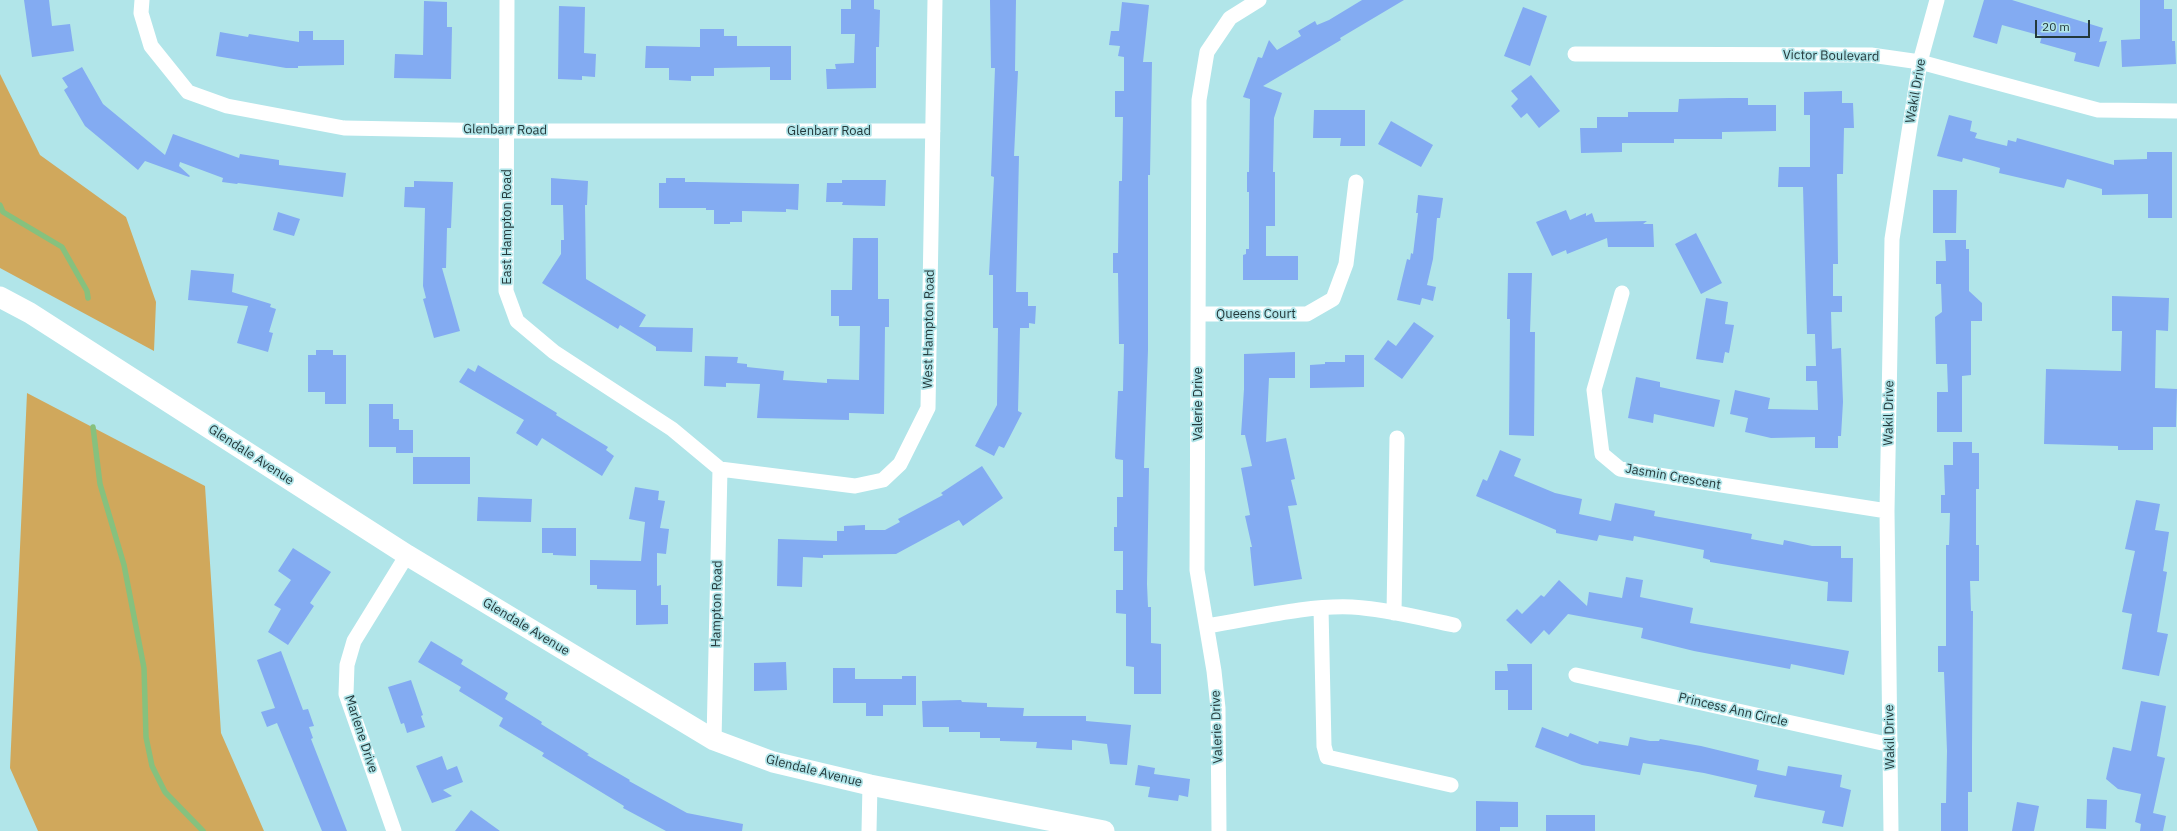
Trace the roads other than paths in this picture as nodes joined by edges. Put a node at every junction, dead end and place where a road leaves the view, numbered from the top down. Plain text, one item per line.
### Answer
1 (142, 0) edge
2 (507, 0) edge
3 (935, 0) edge
4 (1259, 0) edge
5 (1938, 0) edge
6 (1575, 54) dead end
7 (1920, 62) junction
8 (2177, 111) edge
9 (507, 131) junction
10 (933, 131) junction
11 (1356, 182) dead end
12 (1622, 293) dead end
13 (0, 297) edge
14 (1199, 314) junction
15 (1397, 438) dead end
16 (720, 469) junction
17 (1887, 511) junction
18 (407, 555) junction
19 (1321, 608) junction
20 (1394, 613) junction
21 (1454, 625) dead end
22 (1207, 626) junction
23 (1576, 675) dead end
24 (714, 740) junction
25 (1891, 745) junction
26 (1451, 784) dead end
27 (870, 785) junction
28 (394, 831) edge
29 (869, 831) edge
30 (1104, 831) edge
31 (1219, 831) edge
32 (1891, 831) edge

1 - 9 street, Glenbarr Road
2 - 9 street, East Hampton Road
3 - 10 street, West Hampton Road
4 - 14 street, Valerie Drive
5 - 7 street, Wakil Drive
6 - 7 street, Victor Boulevard
7 - 8 street, Victor Boulevard
7 - 17 street, Wakil Drive
9 - 10 street, Glenbarr Road
9 - 16 street, East Hampton Road
10 - 16 street, West Hampton Road
11 - 14 street, Queens Court
12 - 17 street, Jasmin Crescent
13 - 18 main road, Glendale Avenue
14 - 22 street, Valerie Drive
15 - 20 street
16 - 24 street, Hampton Road
17 - 25 street, Wakil Drive
18 - 24 main road, Glendale Avenue
18 - 28 street, Marlene Drive
19 - 20 street
19 - 22 street
19 - 26 street
20 - 21 street
22 - 31 street, Valerie Drive
23 - 25 street, Princess Ann Circle
24 - 27 main road, Glendale Avenue
25 - 32 street, Wakil Drive
27 - 29 street
27 - 30 main road, Glendale Avenue

